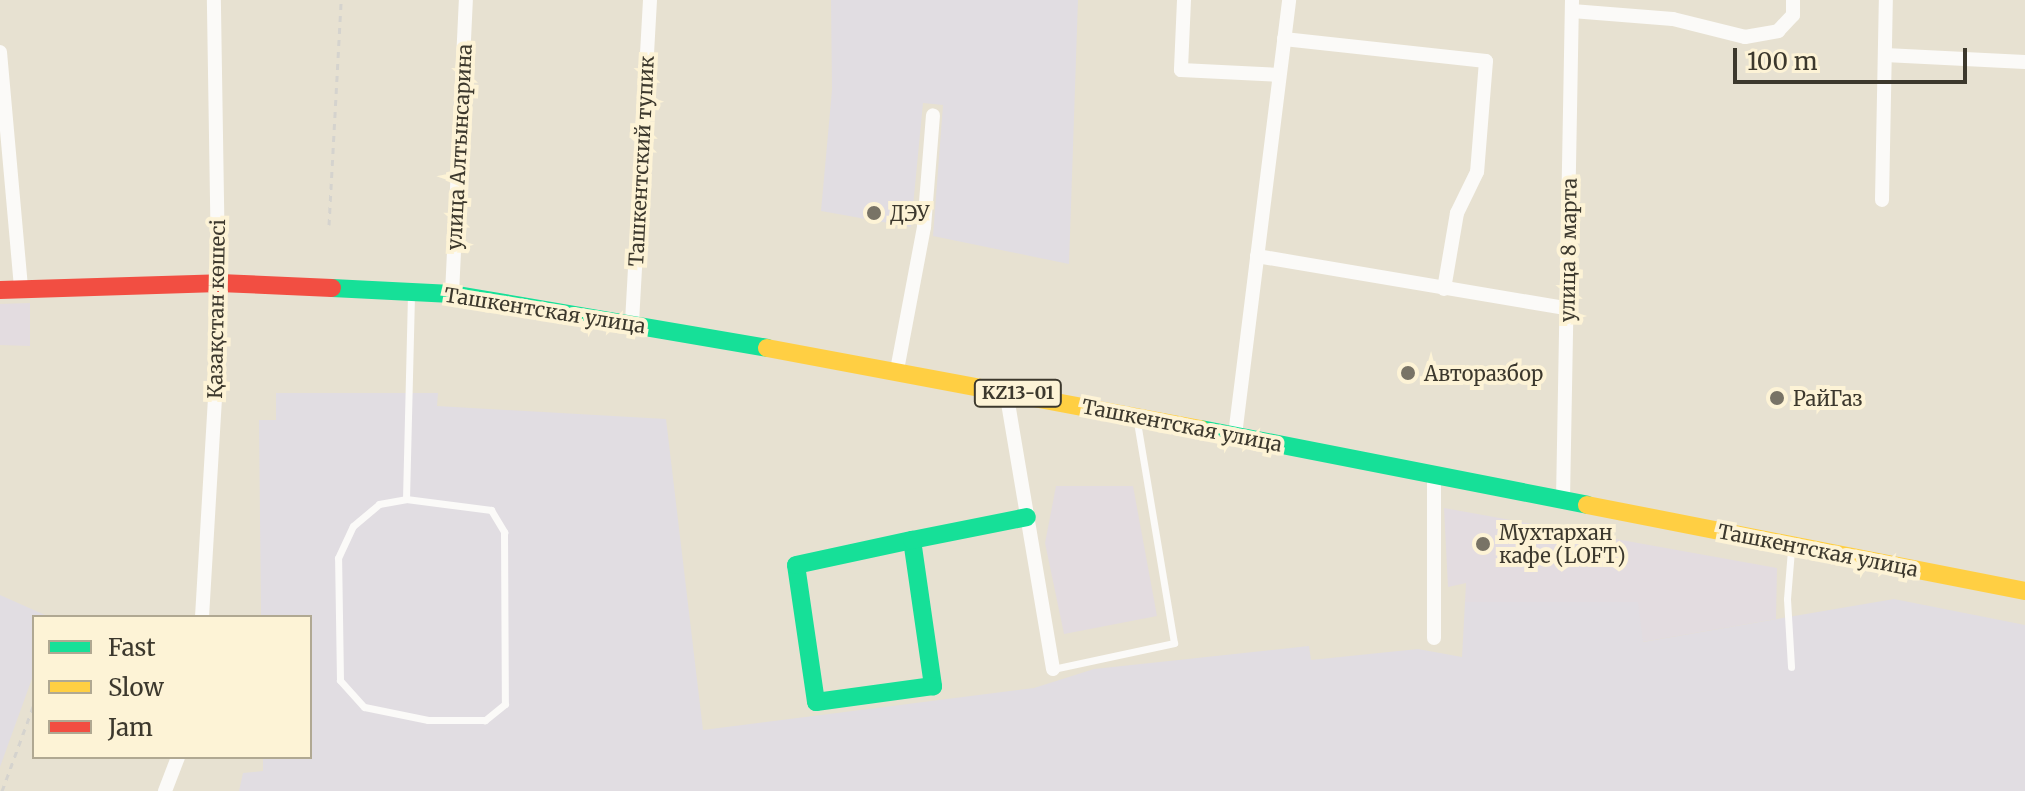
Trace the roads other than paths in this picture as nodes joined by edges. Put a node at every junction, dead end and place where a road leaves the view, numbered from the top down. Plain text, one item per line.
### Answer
1 (214, 0) edge
2 (466, 0) edge
3 (650, 0) edge
4 (1184, 0) edge
5 (1289, 0) edge
6 (1793, 0) edge
7 (1886, 0) edge
8 (1572, 6) edge
9 (1284, 39) junction
10 (0, 52) edge
11 (1885, 55) junction
12 (2025, 62) edge
13 (1279, 75) junction
14 (933, 115) dead end
15 (1882, 200) dead end
16 (1257, 256) junction
17 (219, 283) junction
18 (21, 289) junction
19 (1444, 289) junction
20 (0, 290) edge
21 (411, 291) junction
22 (452, 294) junction
23 (1566, 308) junction
24 (632, 322) junction
25 (897, 370) junction
26 (1006, 391) junction
27 (1136, 416) junction
28 (1235, 435) junction
29 (1434, 475) junction
30 (406, 499) junction
31 (1563, 500) junction
32 (1027, 517) junction
33 (912, 540) junction
34 (1791, 544) junction
35 (2025, 591) edge
36 (202, 615) edge
37 (1434, 638) dead end
38 (1791, 667) dead end
39 (1053, 669) joint
40 (177, 759) edge
41 (165, 791) edge

1 - 17 street, Қазақстан көшесі
2 - 22 street, улица Алтынсарина
3 - 24 street, Ташкентский тупик
4 - 13 street
5 - 9 street
6 - 8 street
7 - 11 street
8 - 23 street, улица 8 марта
9 - 13 street
9 - 19 street
10 - 18 street
11 - 12 street
11 - 15 street
13 - 16 street
14 - 25 street
16 - 19 street
16 - 28 street
17 - 18 main road, Ташкентская улица / KZ13-01
17 - 21 main road, Ташкентская улица / KZ13-01
17 - 36 street, Қазақстан көшесі
18 - 20 main road, Ташкентская улица / KZ13-01
19 - 23 street
21 - 22 main road, Ташкентская улица / KZ13-01
21 - 30 lane
22 - 24 main road, Ташкентская улица / KZ13-01
23 - 31 street, улица 8 марта
24 - 25 main road, Ташкентская улица / KZ13-01
25 - 26 main road, Ташкентская улица / KZ13-01
26 - 27 main road, Ташкентская улица / KZ13-01
26 - 32 street
27 - 28 main road, Ташкентская улица / KZ13-01
27 - 39 lane
28 - 29 main road, Ташкентская улица / KZ13-01
29 - 31 main road, Ташкентская улица / KZ13-01
29 - 37 street
30 - 30 lane
31 - 34 main road, Ташкентская улица / KZ13-01
32 - 33 main road
32 - 39 street
33 - 33 main road
34 - 35 main road, Ташкентская улица / KZ13-01
34 - 38 lane
40 - 41 street

